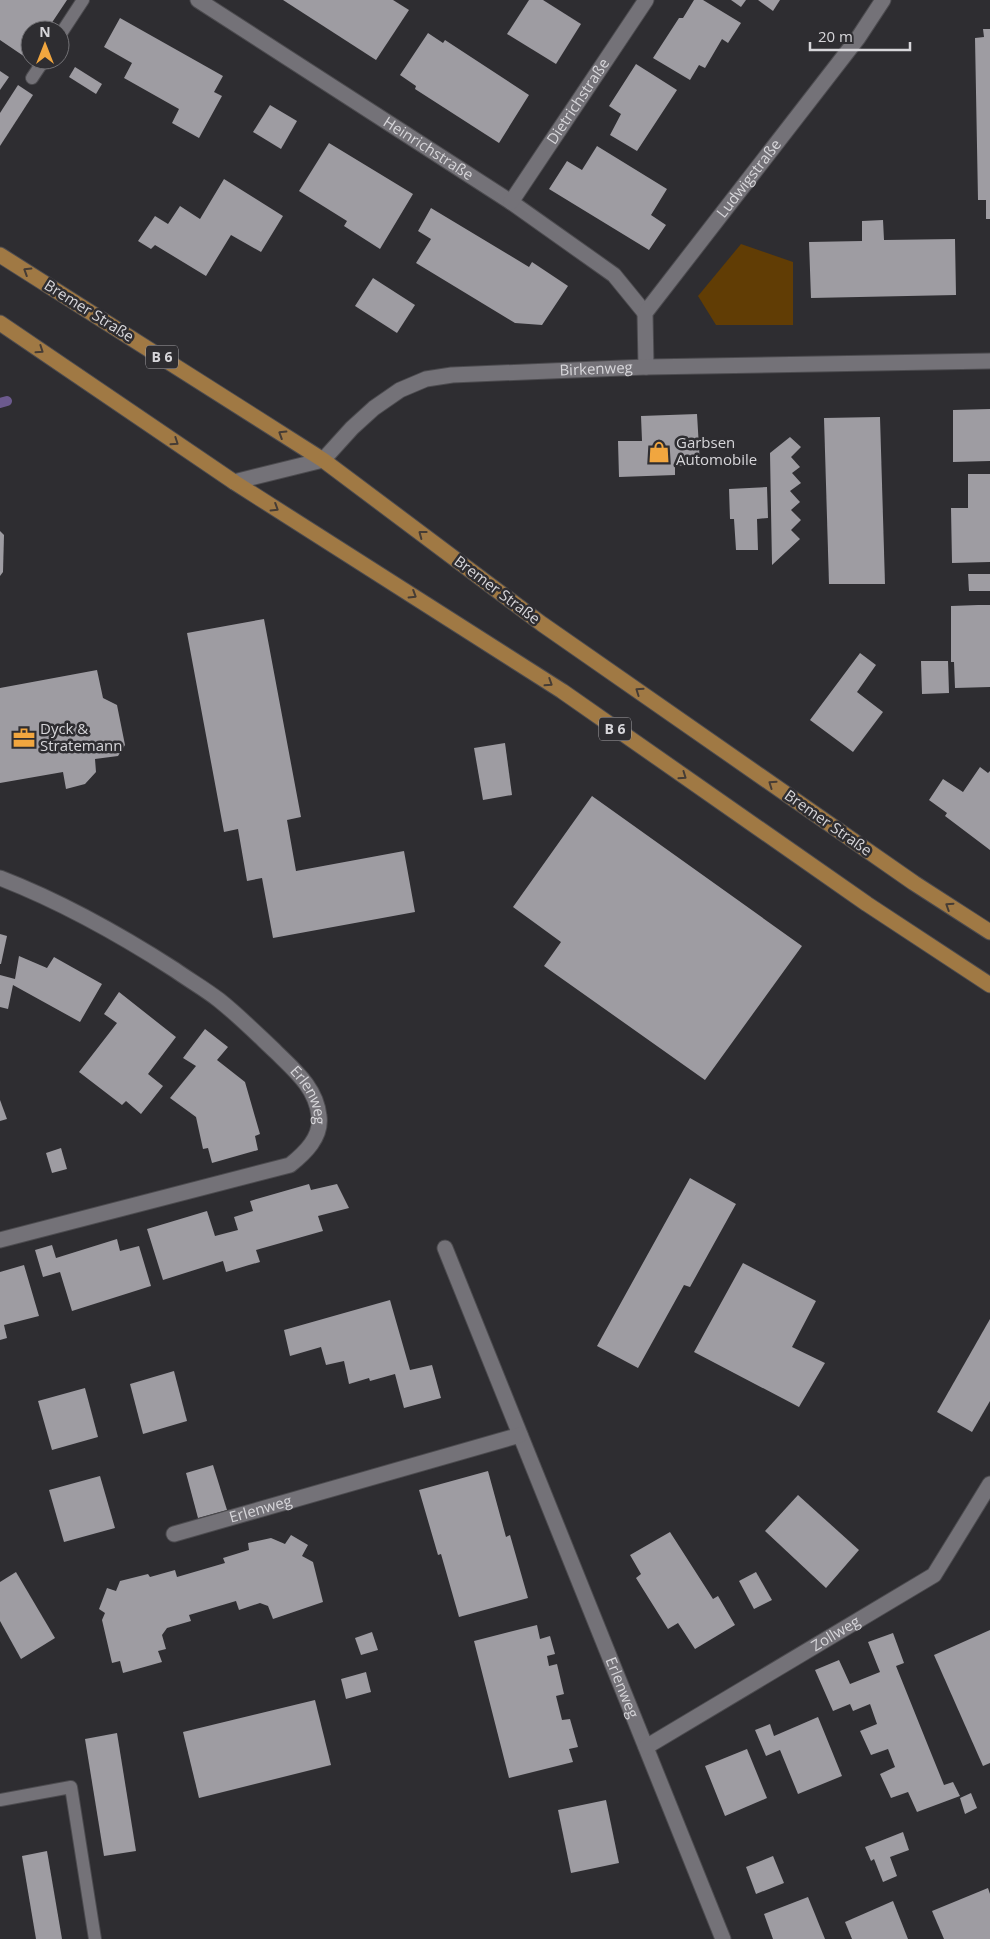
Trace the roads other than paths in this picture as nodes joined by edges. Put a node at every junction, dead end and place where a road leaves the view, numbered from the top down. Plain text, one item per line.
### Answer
1 (83, 0) edge
2 (198, 0) edge
3 (646, 0) edge
4 (883, 0) edge
5 (70, 20) edge
6 (37, 70) edge
7 (32, 78) dead end
8 (511, 202) junction
9 (0, 256) edge
10 (645, 313) junction
11 (0, 323) edge
12 (990, 361) edge
13 (646, 367) junction
14 (323, 460) junction
15 (234, 482) junction
16 (0, 878) edge
17 (990, 932) edge
18 (990, 985) edge
19 (0, 1240) edge
20 (445, 1248) dead end
21 (520, 1435) junction
22 (990, 1484) edge
23 (174, 1534) dead end
24 (646, 1747) junction
25 (0, 1800) edge
26 (95, 1939) edge
27 (723, 1939) edge

1 - 5 lane
2 - 8 street, Heinrichstraße
3 - 8 street, Dietrichstraße
4 - 10 street, Ludwigstraße
6 - 7 lane
8 - 10 street, Heinrichstraße
14 -> 9 main road, Bremer Straße / B 6
10 - 13 street
11 -> 15 main road, B 6
12 - 13 street, Birkenweg
13 - 14 street, Birkenweg
14 - 15 street
17 -> 14 main road, Bremer Straße / B 6
15 -> 18 main road, B 6
16 - 19 street, Erlenweg
20 - 21 street, Erlenweg
21 - 23 street, Erlenweg
21 - 24 street, Erlenweg
22 - 24 street, Zollweg
24 - 27 street, Erlenweg
25 - 26 lane

